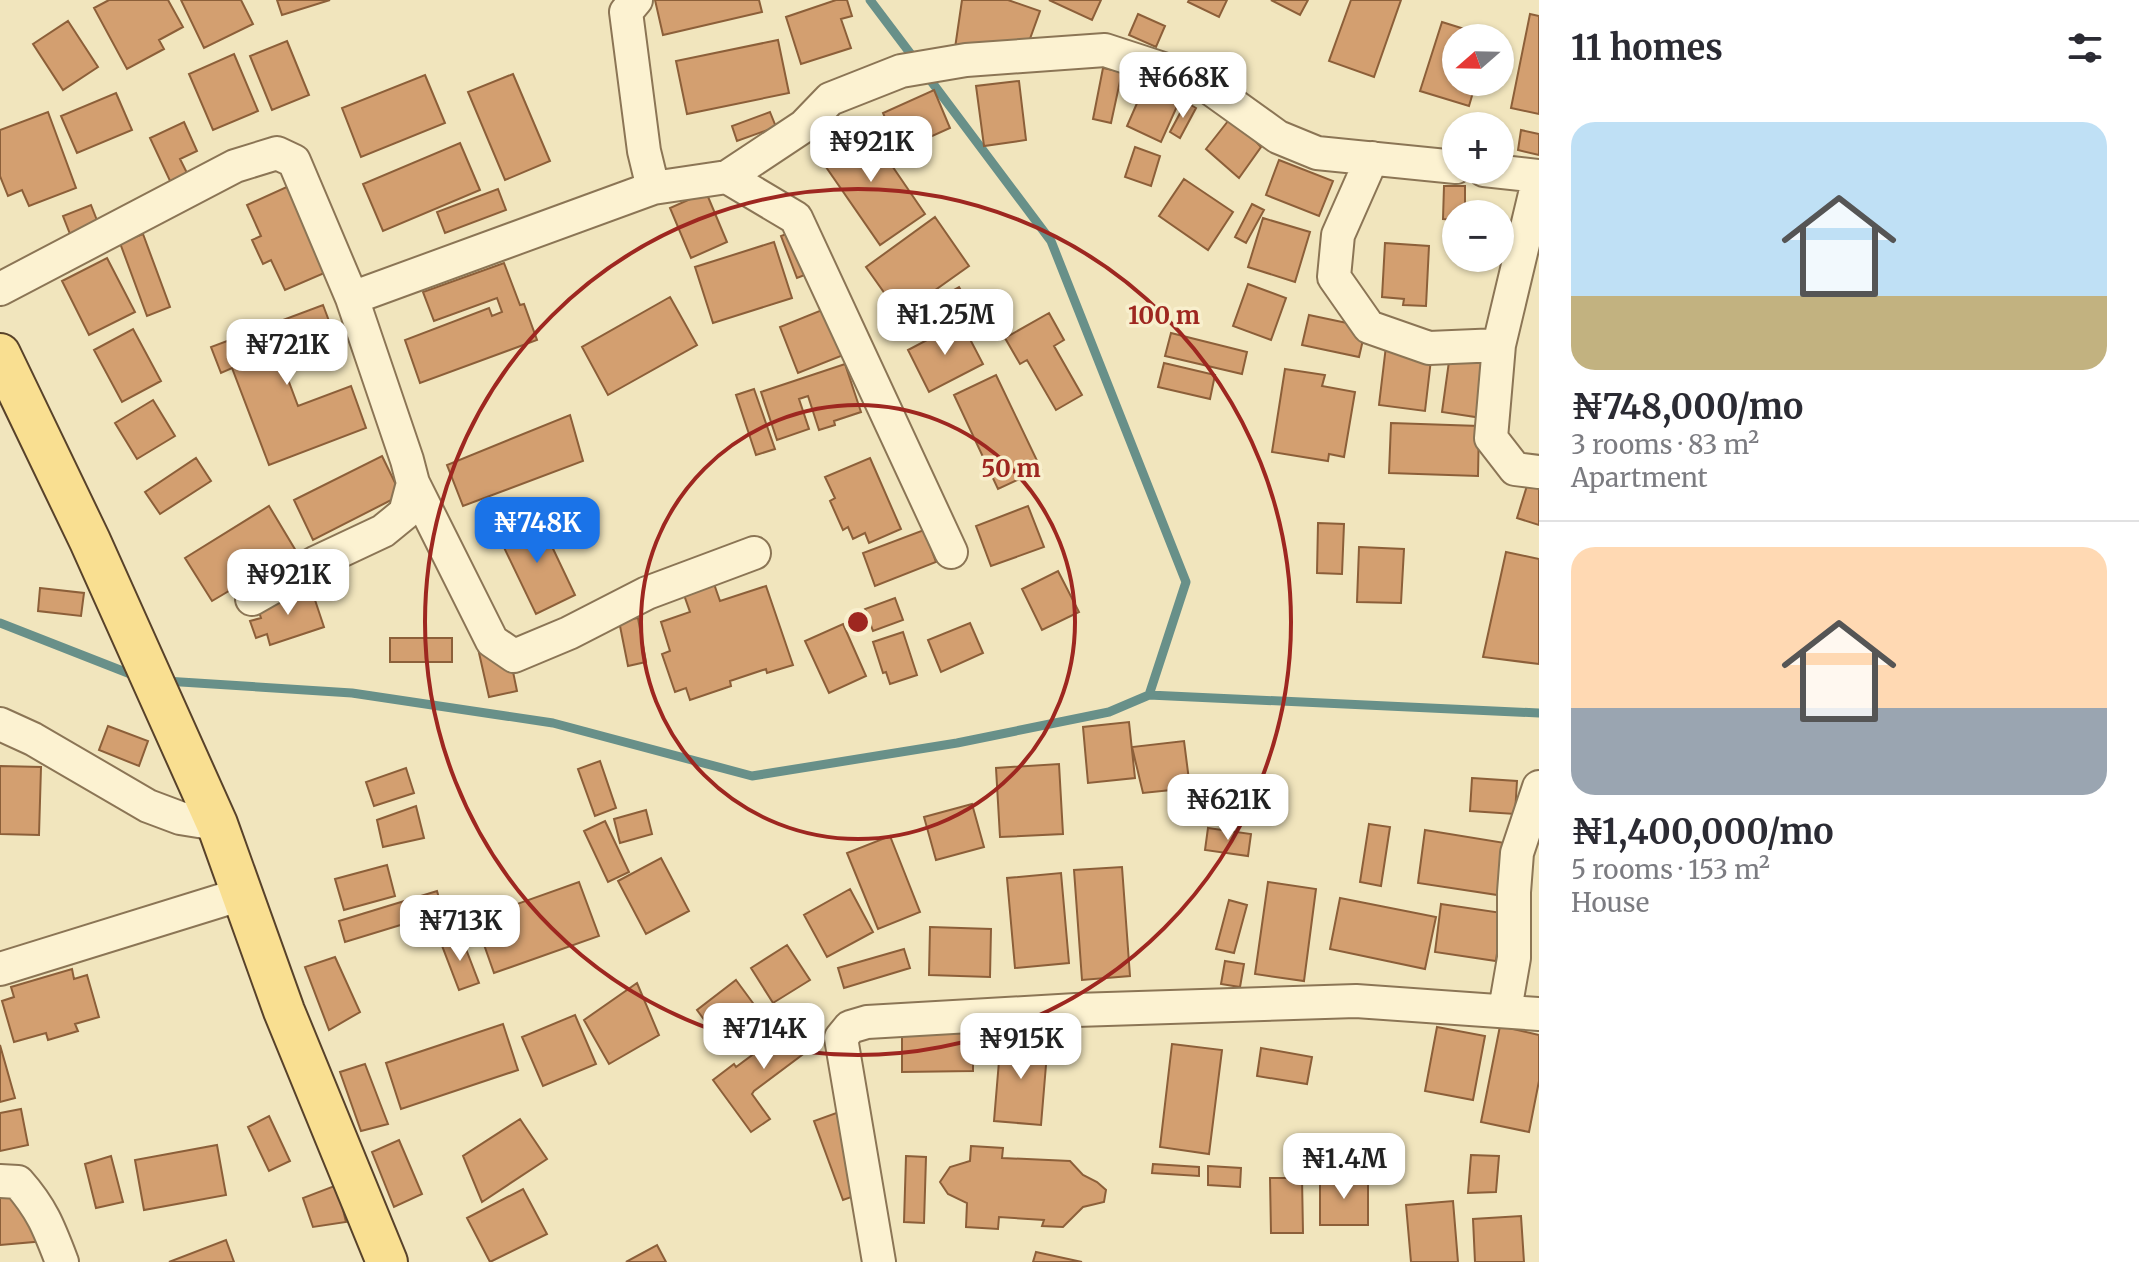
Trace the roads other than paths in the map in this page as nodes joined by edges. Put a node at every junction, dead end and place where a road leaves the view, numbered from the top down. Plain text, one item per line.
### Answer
1 (636, 0) edge
2 (1372, 158) junction
3 (1442, 166) edge
4 (1514, 173) edge
5 (1539, 176) edge
6 (727, 177) junction
7 (653, 188) junction
8 (0, 289) edge
9 (352, 298) junction
10 (1499, 345) junction
11 (0, 354) edge
12 (1539, 472) edge
13 (413, 483) junction
14 (951, 552) dead end
15 (754, 553) dead end
16 (252, 599) dead end
17 (0, 724) edge
18 (1539, 787) edge
19 (217, 824) junction
20 (242, 894) junction
21 (0, 969) edge
22 (1505, 1010) junction
23 (1539, 1014) edge
24 (0, 1181) edge
25 (62, 1262) edge
26 (387, 1262) edge
27 (879, 1262) edge

1 - 7 street
2 - 3 street
2 - 6 street
2 - 10 street
4 - 5 street
5 - 10 street
6 - 7 street
6 - 14 street
7 - 9 street
8 - 9 street
9 - 13 street
10 - 12 street
11 - 19 main road
13 - 15 street
13 - 16 street
17 - 19 street
18 - 22 street
19 - 20 main road
20 - 21 street
20 - 26 main road
22 - 23 street
22 - 27 street
24 - 25 street

